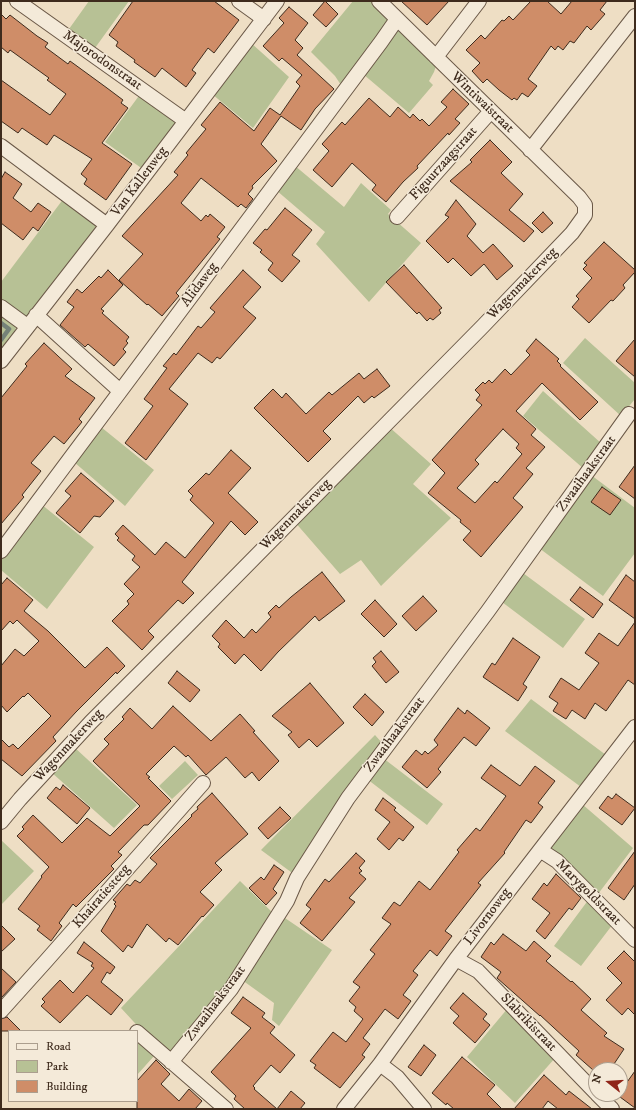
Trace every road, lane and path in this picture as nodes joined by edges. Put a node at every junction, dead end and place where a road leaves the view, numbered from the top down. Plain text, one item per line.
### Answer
1 (17, 1) edge
2 (239, 1) edge
3 (277, 1) edge
4 (379, 1) edge
5 (480, 1) edge
6 (635, 16) edge
7 (264, 19) junction
8 (397, 19) junction
9 (436, 57) junction
10 (491, 111) junction
11 (186, 121) junction
12 (1, 146) edge
13 (530, 150) junction
14 (585, 205) joint
15 (397, 217) dead end
16 (107, 225) junction
17 (1, 307) edge
18 (36, 315) junction
19 (27, 326) junction
20 (1, 361) edge
21 (120, 391) junction
22 (629, 414) dead end
23 (1, 551) edge
24 (632, 736) edge
25 (203, 782) dead end
26 (1, 822) edge
27 (540, 850) junction
28 (635, 940) edge
29 (456, 959) junction
30 (1, 1011) edge
31 (138, 1033) edge
32 (171, 1062) junction
33 (380, 1064) junction
34 (588, 1084) edge
35 (226, 1109) edge
36 (344, 1109) edge
37 (424, 1109) edge

1 - 11 street, Majorodonstraat
2 - 7 street
3 - 7 street, Van Kallenweg
4 - 8 street, Wintiwaistraat
5 - 9 street
6 - 13 street
7 - 11 street, Van Kallenweg
8 - 9 street, Wintiwaistraat
8 - 21 street, Alidaweg
9 - 10 street, Wintiwaistraat
10 - 13 street, Wintiwaistraat
10 - 15 street, Figuurzaagstraat
11 - 16 street, Van Kallenweg
12 - 16 street
13 - 14 street, Wintiwaistraat
14 - 26 street, Wagenmakerweg
16 - 18 street, Van Kallenweg
17 - 19 street
18 - 19 street, Van Kallenweg
18 - 21 street
19 - 20 street, Van Kallenweg
21 - 23 street, Alidaweg
22 - 32 street, Zwaaihaakstraat
24 - 27 street, Livornoweg
25 - 30 street, Khairatiesteeg
27 - 28 street, Marygoldstraat
27 - 29 street, Livornoweg
29 - 33 street, Livornoweg
29 - 34 street, Slabrikistraat
31 - 32 street
32 - 35 street
33 - 36 street, Livornoweg
33 - 37 street

